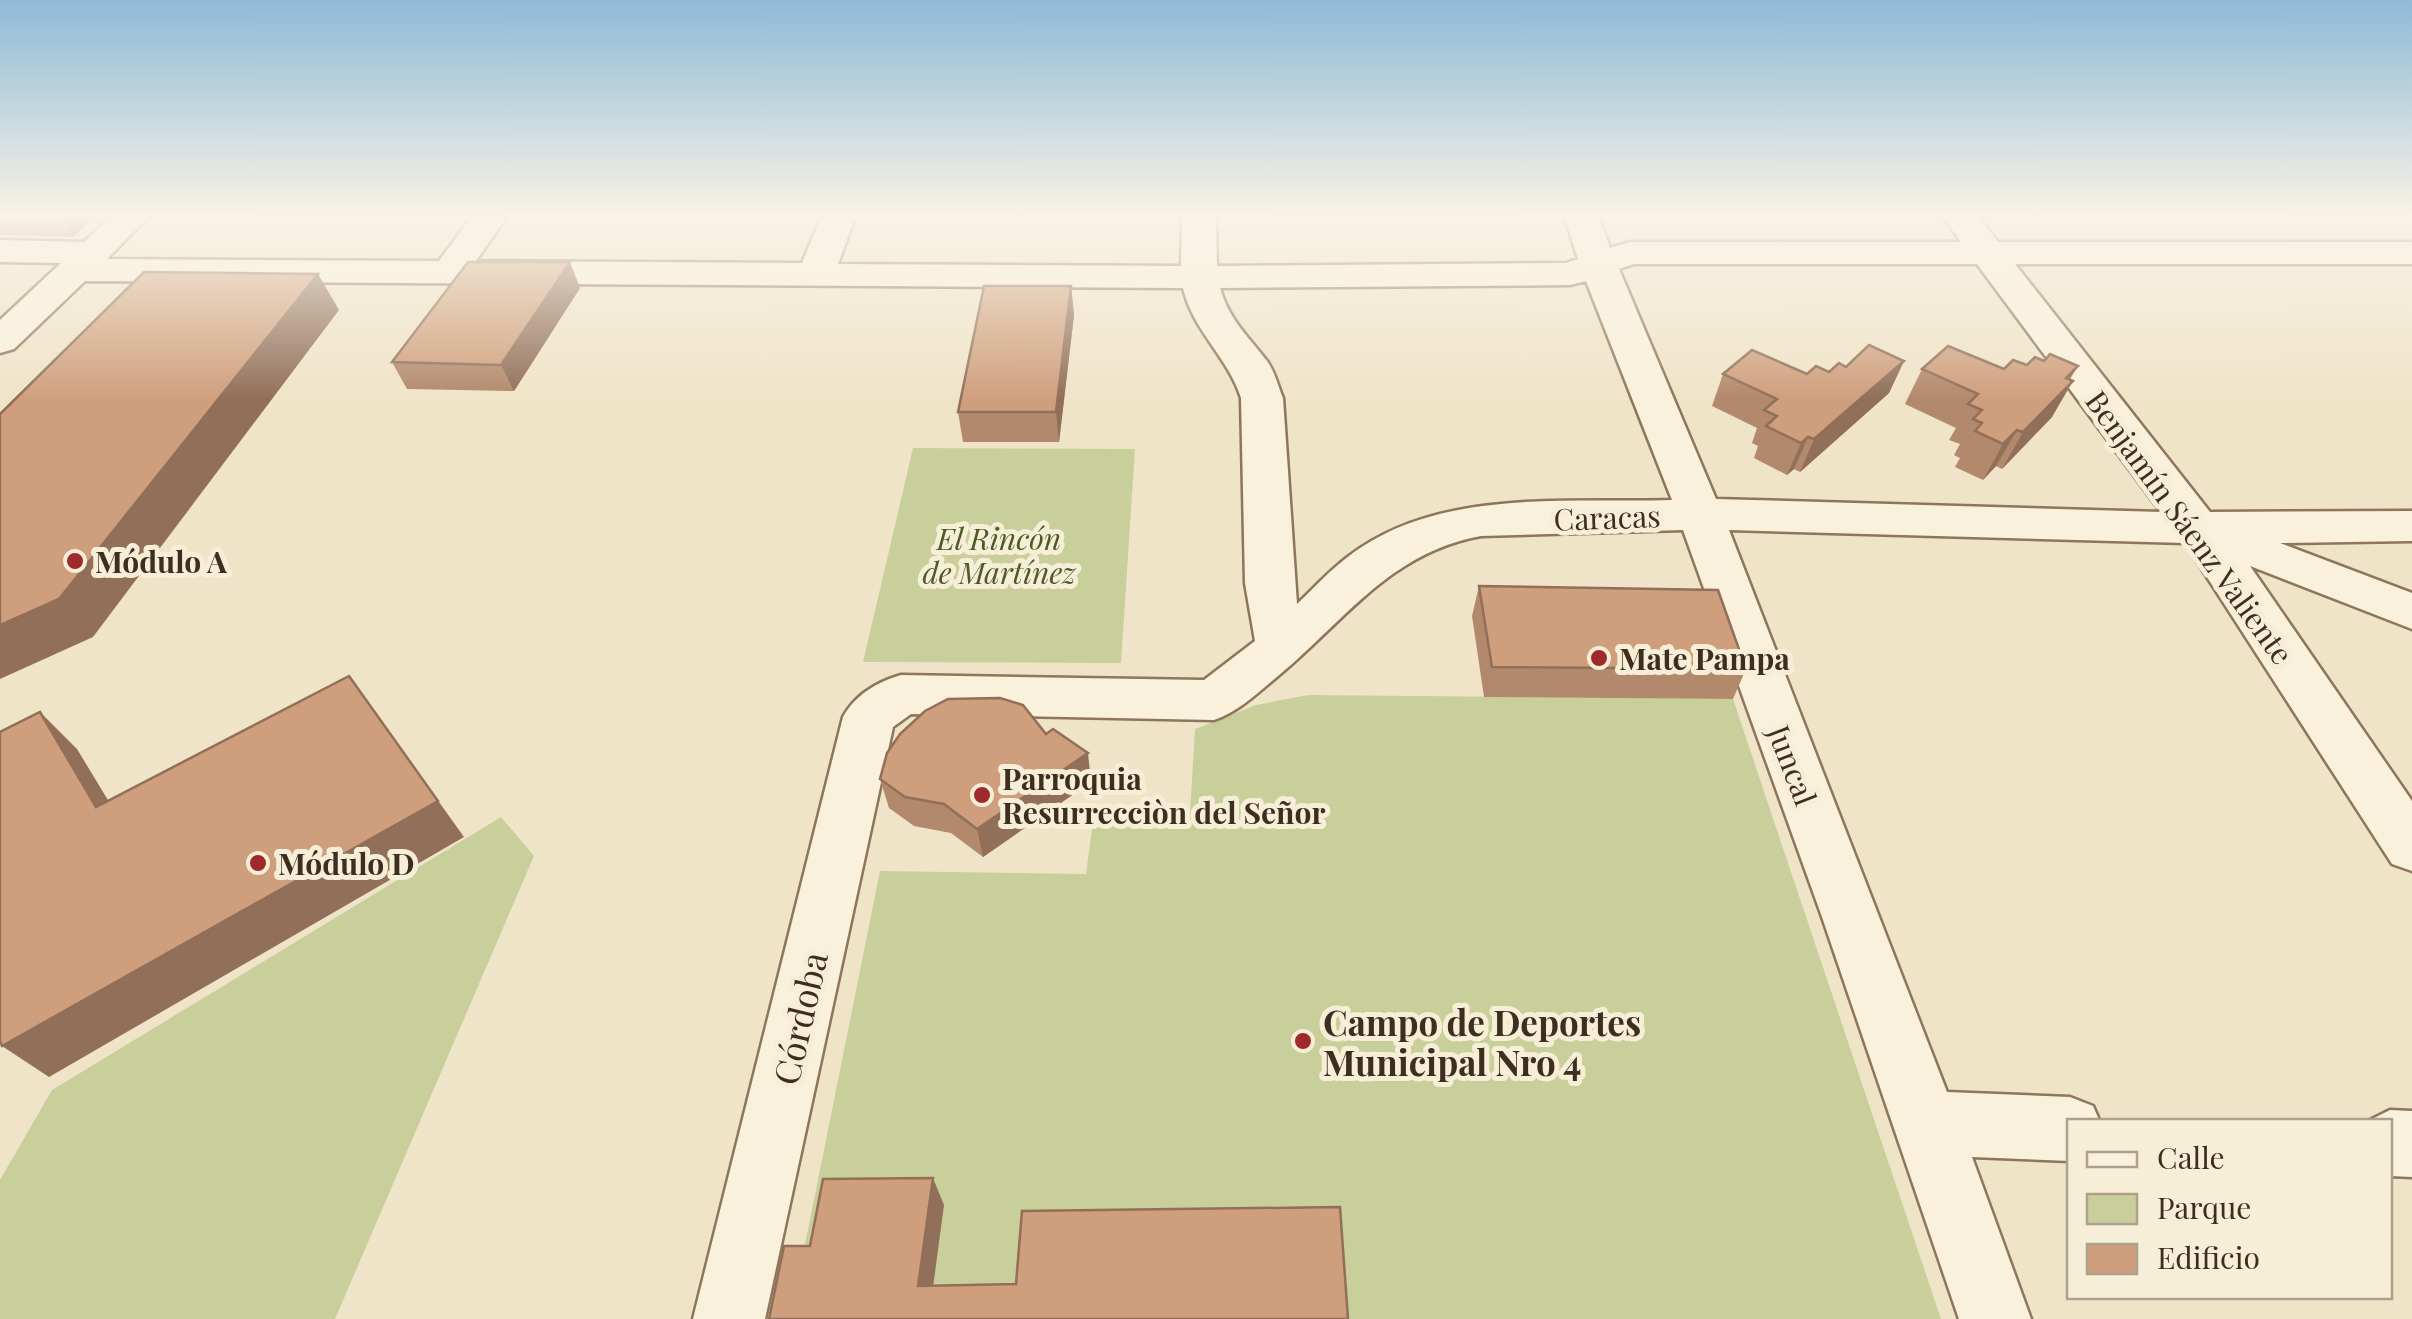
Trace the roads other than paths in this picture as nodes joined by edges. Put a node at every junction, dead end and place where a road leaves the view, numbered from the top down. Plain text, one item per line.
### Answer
1 (68, 277) edge
2 (1141, 277) edge
3 (1198, 277) junction
4 (1253, 277) edge
5 (1604, 277) edge
6 (2005, 277) edge
7 (0, 341) edge
8 (1699, 514) junction
9 (2412, 526) edge
10 (2196, 528) junction
11 (2412, 612) edge
12 (1281, 648) junction
13 (869, 717) joint
14 (2412, 846) edge
15 (1927, 1123) junction
16 (2067, 1129) edge
17 (729, 1319) edge
18 (1995, 1319) edge

1 - 7 street
2 - 3 street
3 - 4 street
3 - 12 street
5 - 8 street, Juncal
6 - 10 street, Benjamín Sáenz Valiente
8 - 10 street, Caracas
8 - 12 street, Caracas
8 - 15 street, Juncal
9 - 10 street, Caracas
10 - 11 street
10 - 14 street, Benjamín Sáenz Valiente
12 - 13 street, Caracas
13 - 17 street, Córdoba
15 - 16 street
15 - 18 street, Juncal

